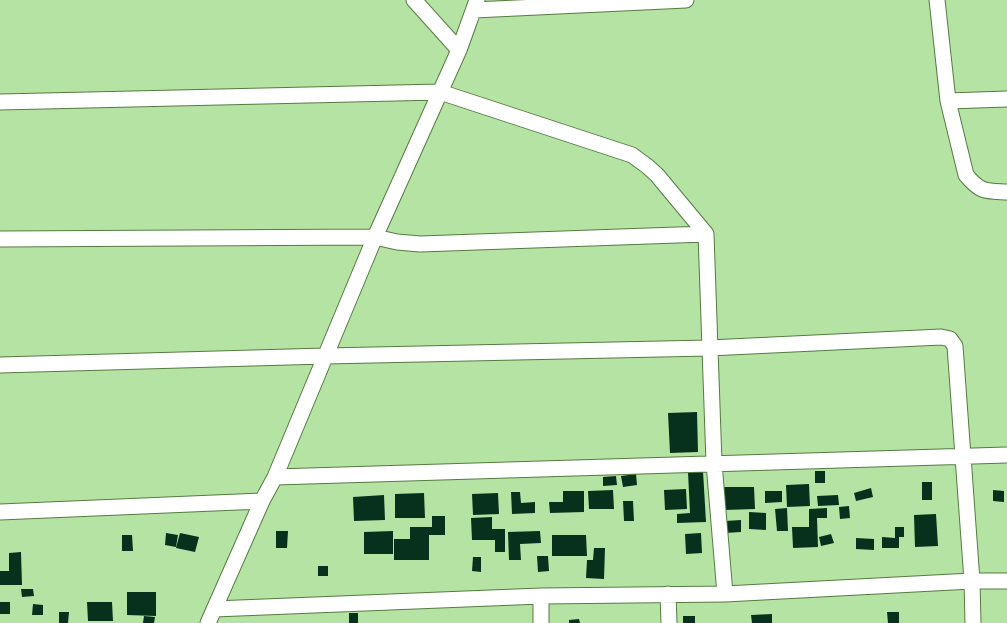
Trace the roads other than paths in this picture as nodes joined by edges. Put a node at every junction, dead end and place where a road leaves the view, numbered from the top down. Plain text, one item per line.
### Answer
1 (414, 0) edge
2 (686, 0) edge
3 (937, 0) edge
4 (476, 5) edge
5 (459, 50) junction
6 (440, 92) junction
7 (1007, 99) edge
8 (948, 101) junction
9 (0, 102) edge
10 (1007, 192) edge
11 (706, 234) junction
12 (375, 237) junction
13 (0, 239) edge
14 (709, 348) junction
15 (326, 356) junction
16 (0, 365) edge
17 (1007, 455) edge
18 (963, 457) junction
19 (714, 463) junction
20 (275, 478) junction
21 (262, 501) junction
22 (0, 512) edge
23 (972, 581) junction
24 (1007, 581) edge
25 (668, 594) junction
26 (725, 594) junction
27 (541, 596) junction
28 (214, 609) junction
29 (208, 623) edge
30 (541, 623) edge
31 (669, 623) edge
32 (973, 623) edge

1 - 5 street
2 - 4 street
3 - 8 street
4 - 5 street
5 - 6 street
6 - 9 street
6 - 11 street
6 - 12 street
7 - 8 street
8 - 10 street
11 - 12 street
11 - 14 street
12 - 13 street
12 - 15 street
14 - 15 street
14 - 18 street
14 - 19 street
15 - 16 street
15 - 20 street
17 - 18 street
18 - 19 street
18 - 23 street
19 - 20 street
19 - 26 street
20 - 21 street
21 - 22 street
21 - 28 street
23 - 24 street
23 - 26 street
23 - 32 street
25 - 26 street
25 - 27 street
25 - 31 street
27 - 28 street
27 - 30 street
28 - 29 street

